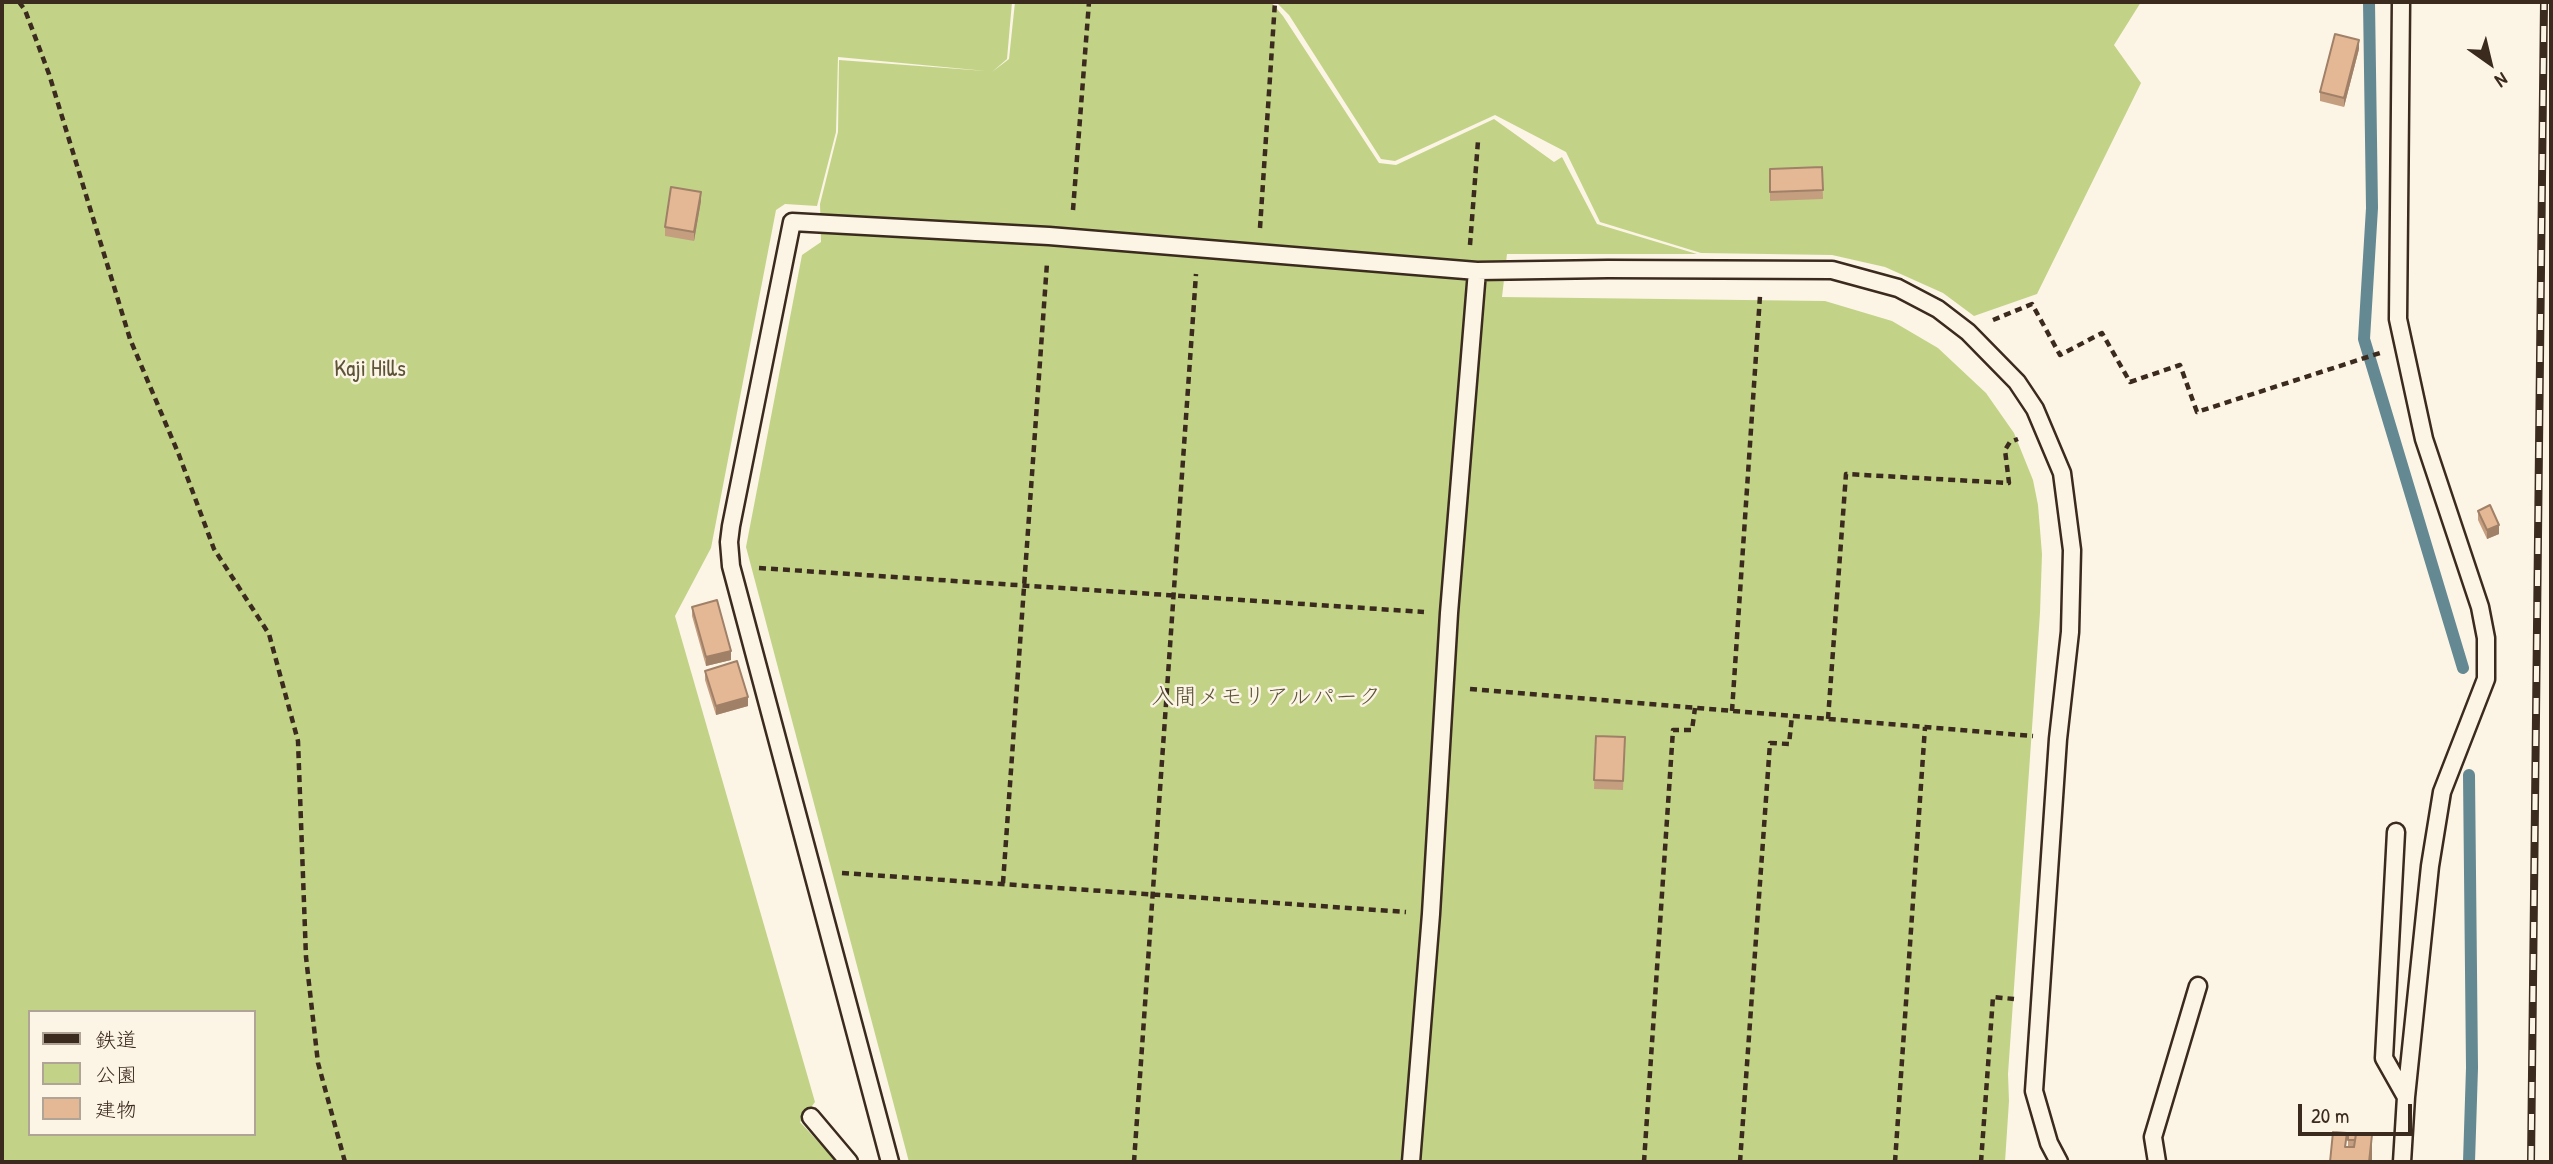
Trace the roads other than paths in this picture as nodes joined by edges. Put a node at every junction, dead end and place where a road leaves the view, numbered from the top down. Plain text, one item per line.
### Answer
1 (2401, 2) edge
2 (1473, 271) junction
3 (2396, 832) dead end
4 (2198, 986) dead end
5 (2406, 1097) junction
6 (811, 1117) dead end
7 (849, 1162) edge
8 (890, 1162) edge
9 (1411, 1162) edge
10 (2059, 1162) edge
11 (2157, 1162) edge
12 (2402, 1162) edge

1 - 5 lane
2 - 8 lane
2 - 9 lane
2 - 10 lane
3 - 5 lane
4 - 11 lane
5 - 12 lane
6 - 7 lane

